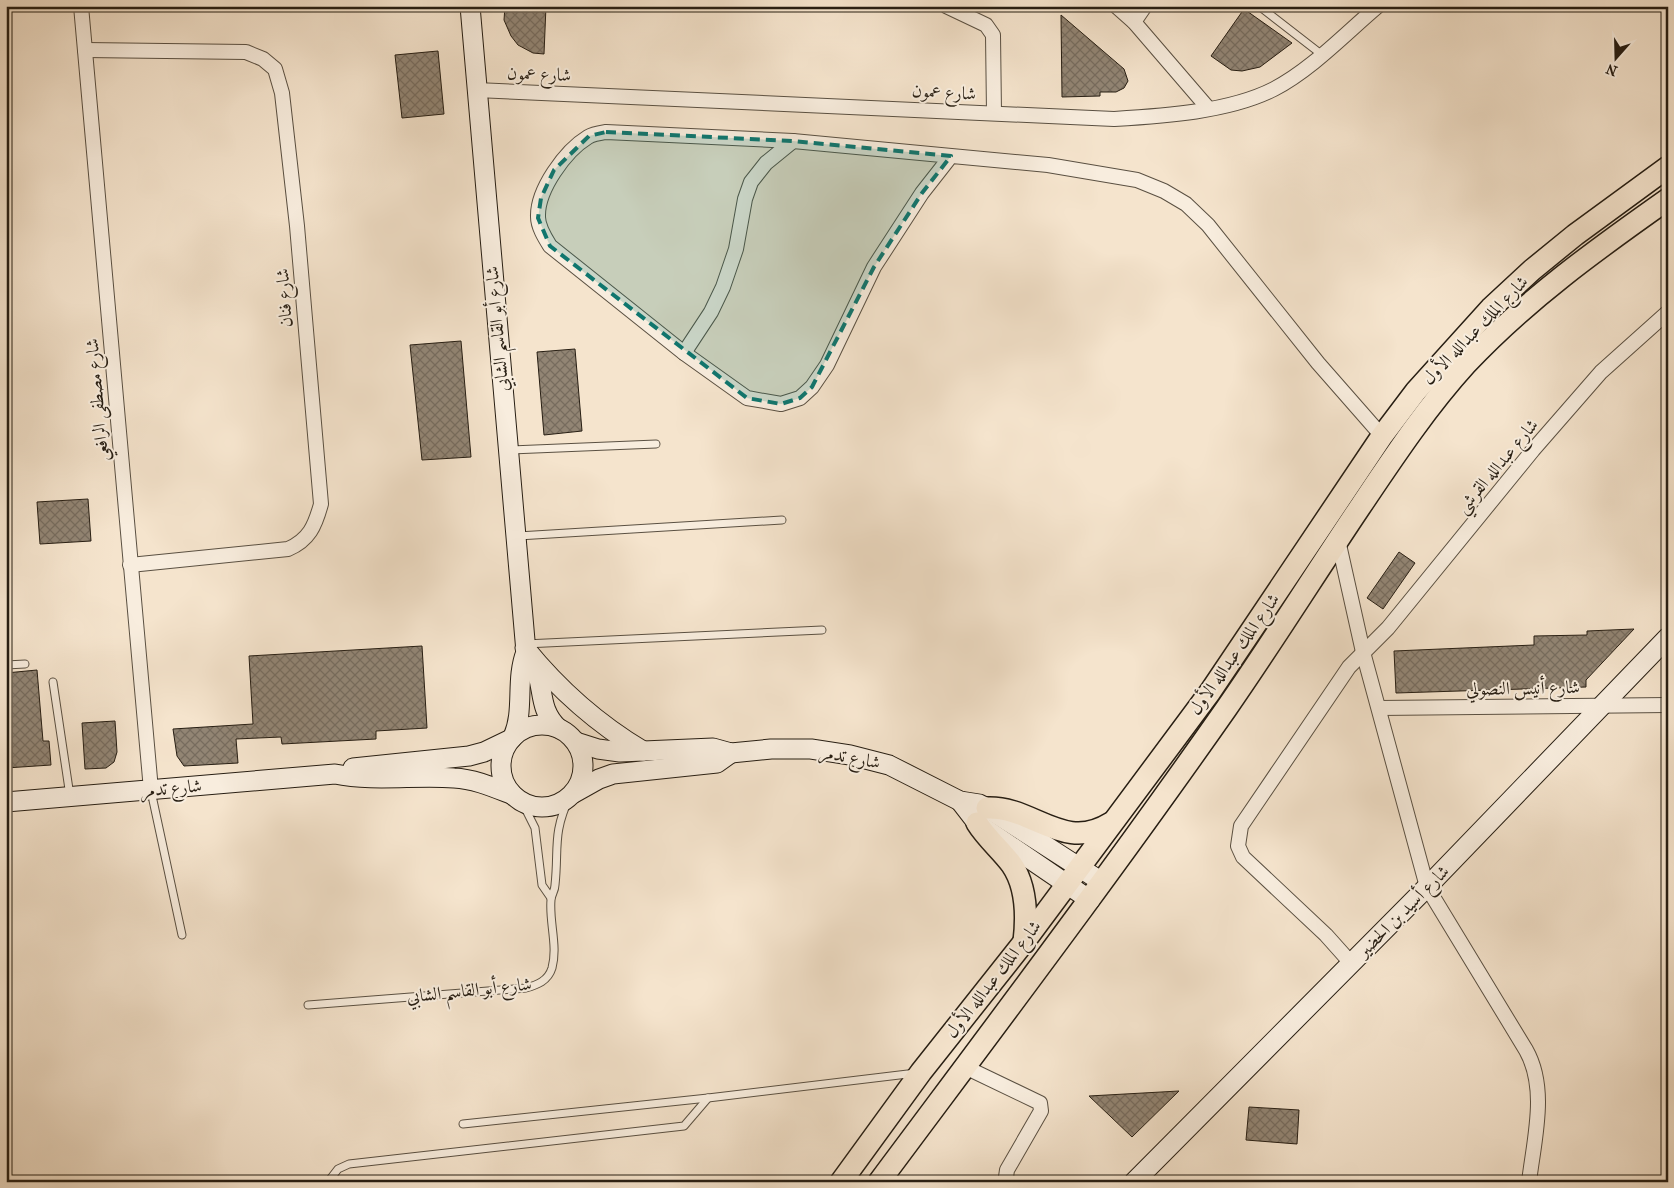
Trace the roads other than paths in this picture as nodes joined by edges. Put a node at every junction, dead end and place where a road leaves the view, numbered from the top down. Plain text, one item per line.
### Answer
1 (81, 6) edge
2 (470, 6) edge
3 (946, 6) edge
4 (1116, 6) edge
5 (1145, 6) edge
6 (1258, 6) edge
7 (1378, 6) edge
8 (1134, 22) junction
9 (85, 50) junction
10 (1321, 54) junction
11 (476, 90) junction
12 (1208, 108) junction
13 (994, 113) junction
14 (794, 141) junction
15 (951, 156) junction
16 (1668, 167) edge
17 (1668, 199) edge
18 (1668, 312) edge
19 (684, 353) junction
20 (1382, 436) junction
21 (656, 444) dead end
22 (508, 450) junction
23 (1398, 451) junction
24 (782, 520) dead end
25 (515, 536) junction
26 (1338, 540) junction
27 (130, 565) junction
28 (822, 630) dead end
29 (1668, 637) edge
30 (525, 648) junction
31 (1363, 652) junction
32 (25, 664) dead end
33 (6, 665) edge
34 (54, 682) dead end
35 (1668, 704) edge
36 (1603, 705) junction
37 (1379, 708) junction
38 (558, 728) junction
39 (512, 738) junction
40 (576, 742) junction
41 (642, 751) junction
42 (731, 753) junction
43 (335, 774) junction
44 (151, 790) junction
45 (572, 795) junction
46 (70, 796) junction
47 (518, 799) junction
48 (6, 802) edge
49 (982, 816) junction
50 (1111, 823) junction
51 (1072, 875) junction
52 (1102, 882) junction
53 (1427, 888) junction
54 (551, 898) junction
55 (1090, 900) junction
56 (182, 935) dead end
57 (1024, 942) junction
58 (1351, 963) junction
59 (308, 1005) dead end
60 (965, 1067) junction
61 (921, 1072) junction
62 (708, 1098) junction
63 (462, 1124) dead end
64 (328, 1182) edge
65 (841, 1182) edge
66 (880, 1182) edge
67 (1009, 1182) edge
68 (1134, 1182) edge
69 (1529, 1182) edge

1 - 9 street, شارع مصطفى الرافعي
2 - 11 street, شارع أبو القاسم الشابي
3 - 13 street
4 - 8 street
5 - 8 street
6 - 10 lane
7 - 10 street, شارع عمون
8 - 12 street
9 - 27 street, شارع مصطفى الرافعي
9 - 27 street, شارع فنان
10 - 12 street, شارع عمون
11 - 13 street, شارع عمون
11 - 22 street, شارع أبو القاسم الشابي
12 - 13 street, شارع عمون
14 - 15 street
14 - 19 street
14 - 19 street
15 - 19 street
15 - 20 street
16 - 20 main road, شارع الملك عبدالله الأول
17 - 23 main road, شارع الملك عبدالله الأول
18 - 31 street, شارع عبدالله القرشي
20 - 23 main road
20 - 50 main road, شارع الملك عبدالله الأول
21 - 22 lane
22 - 25 street, شارع أبو القاسم الشابي
23 - 26 main road, شارع الملك عبدالله الأول
24 - 25 lane
25 - 30 street, شارع أبو القاسم الشابي
26 - 31 street
26 - 52 main road, شارع الملك عبدالله الأول
27 - 44 street, شارع مصطفى الرافعي
28 - 30 lane
29 - 36 street, شارع أسيد بن الحضير
30 - 38 street, شارع أبو القاسم الشابي
30 - 39 street, شارع أبو القاسم الشابي
30 - 41 street
31 - 37 street
31 - 58 street, شارع عبدالله القرشي
32 - 33 lane
34 - 46 lane
35 - 36 street, شارع أنيس النصولي
36 - 37 street, شارع أنيس النصولي
36 - 53 street, شارع أسيد بن الحضير
37 - 53 street
38 - 39 street
38 - 40 street
39 - 43 street, شارع تدمر
39 - 47 street
40 - 41 street, شارع تدمر
40 - 45 street
41 - 42 street, شارع تدمر
42 - 45 street, شارع تدمر
42 - 49 street, شارع تدمر
43 - 44 street, شارع تدمر
43 - 47 street, شارع تدمر
44 - 46 street, شارع تدمر
44 - 56 lane
45 - 47 street
45 - 54 lane, شارع أبو القاسم الشابي
46 - 48 street, شارع تدمر
47 - 54 lane, شارع أبو القاسم الشابي
49 - 50 main road
49 - 51 street, شارع تدمر
49 - 57 main road
50 - 51 main road, شارع الملك عبدالله الأول
51 - 52 street, شارع تدمر
51 - 55 street, شارع تدمر
51 - 57 main road, شارع الملك عبدالله الأول
52 - 55 main road, شارع الملك عبدالله الأول
53 - 58 street, شارع أسيد بن الحضير
53 - 69 street
54 - 59 lane, شارع أبو القاسم الشابي
55 - 60 main road, شارع الملك عبدالله الأول
57 - 61 main road, شارع الملك عبدالله الأول
58 - 68 street, شارع أسيد بن الحضير
60 - 66 main road, شارع الملك عبدالله الأول
60 - 67 street
61 - 62 lane
61 - 65 main road, شارع الملك عبدالله الأول
62 - 63 lane
62 - 64 lane

